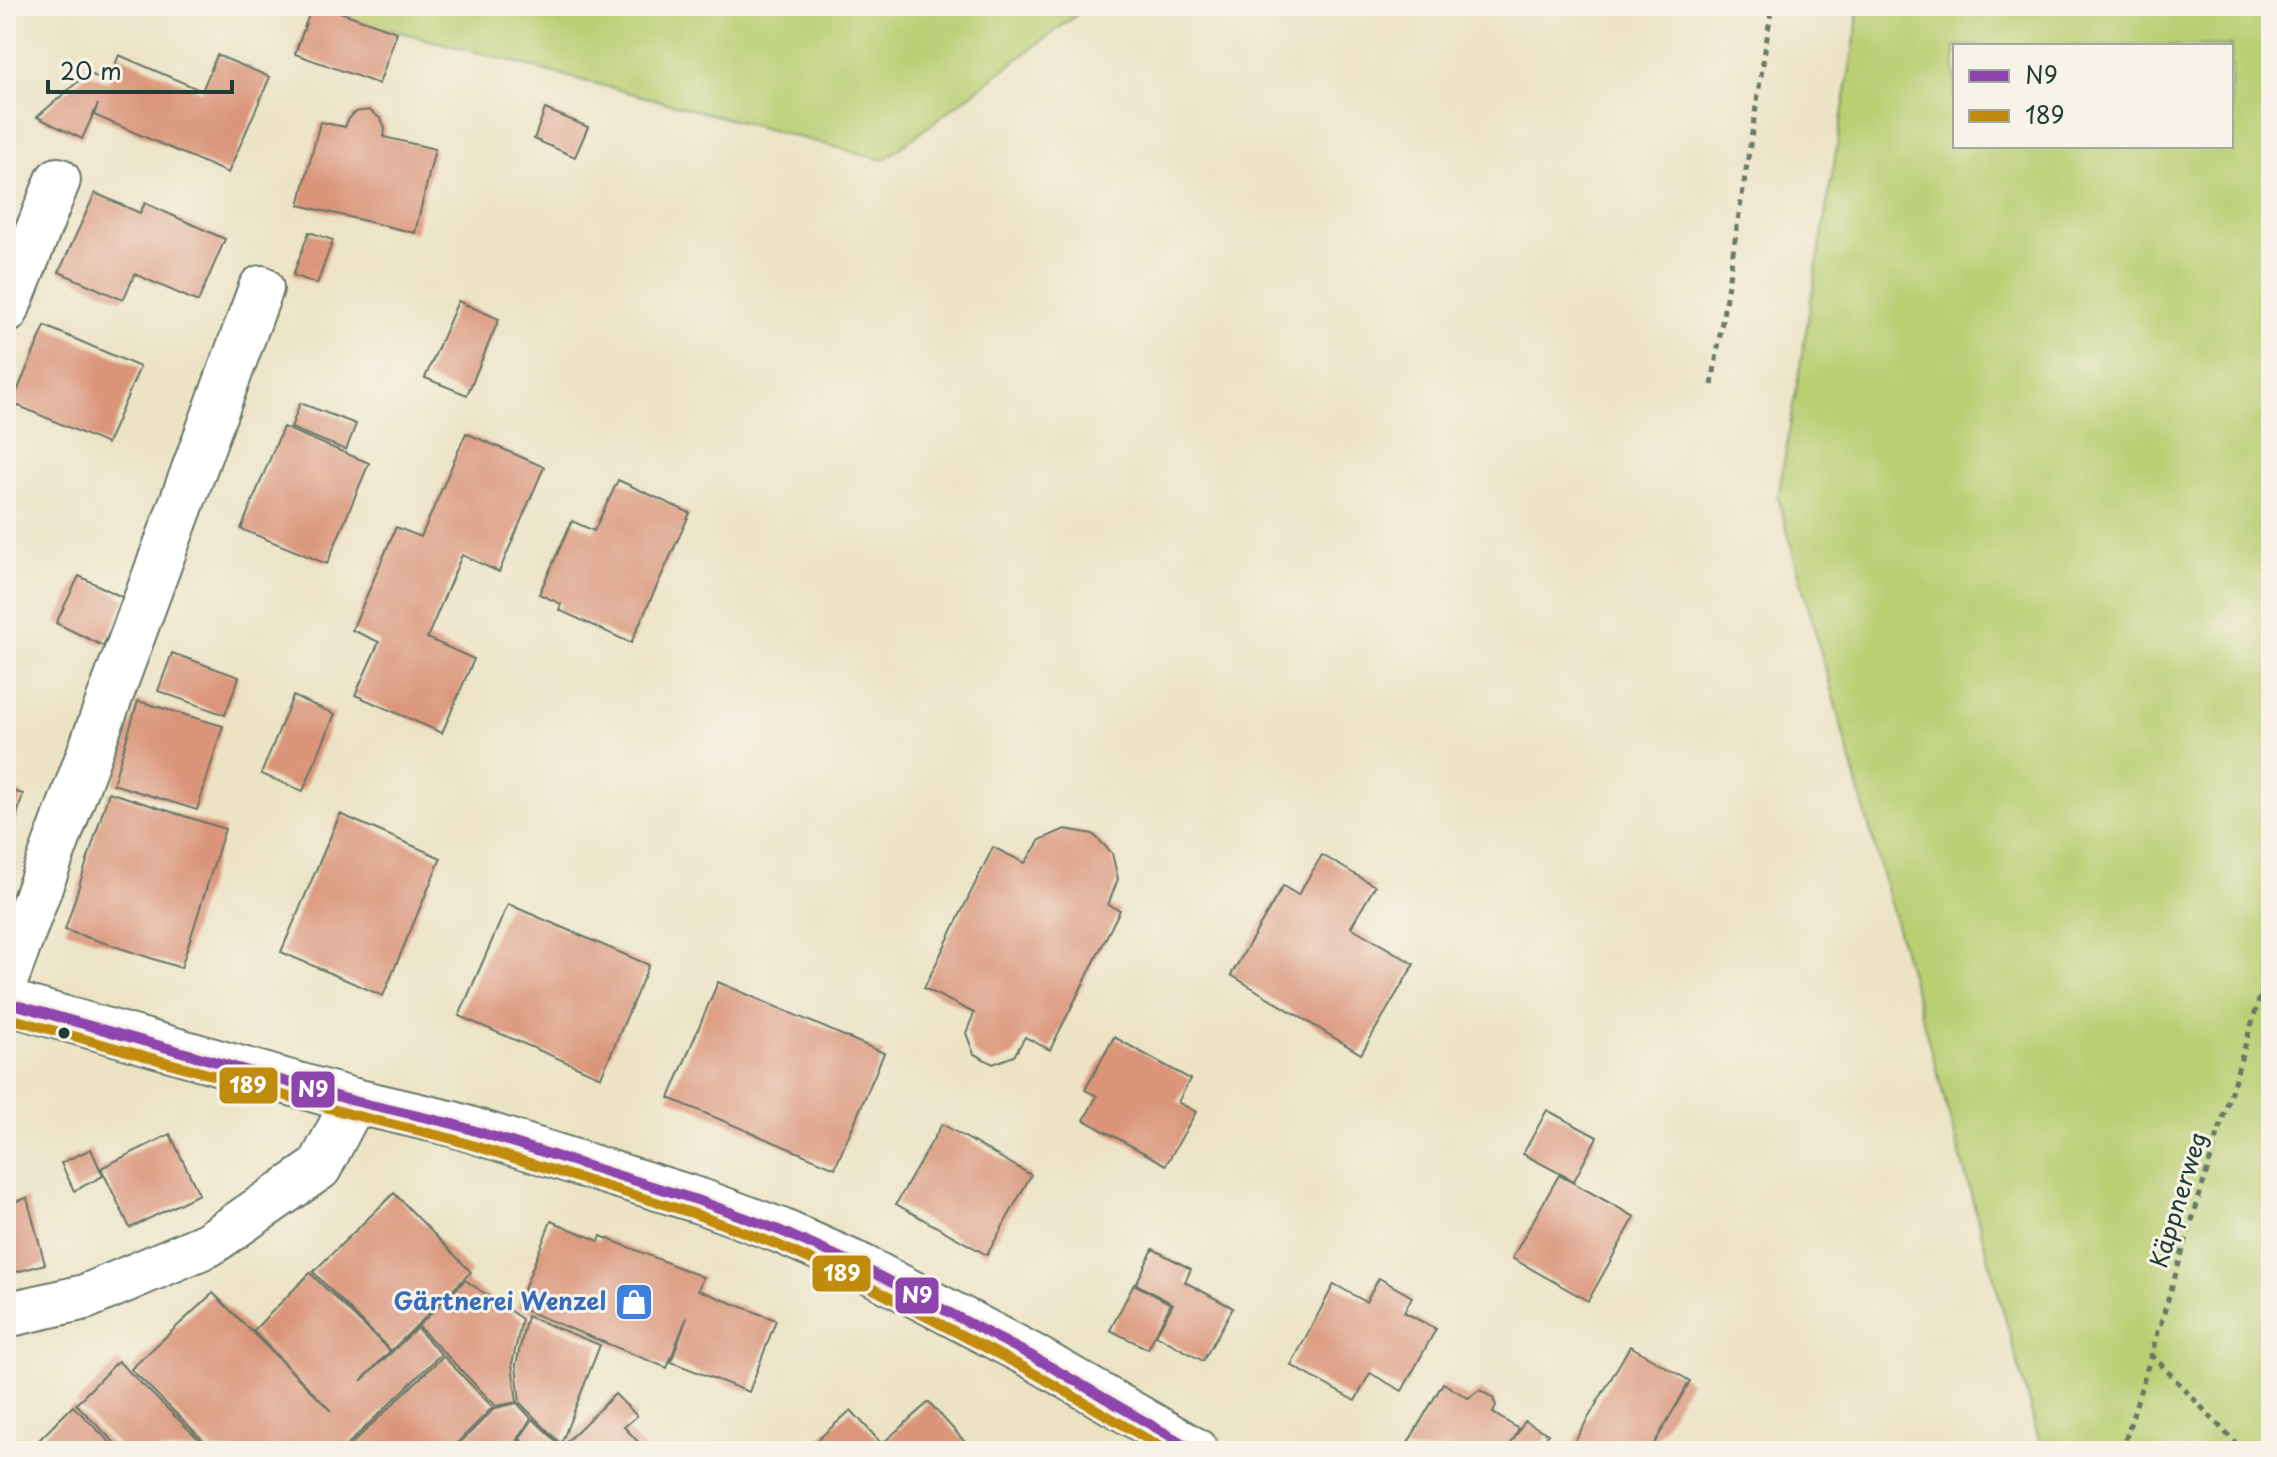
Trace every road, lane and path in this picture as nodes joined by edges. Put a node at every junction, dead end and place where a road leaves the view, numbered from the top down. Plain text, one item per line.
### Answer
1 (1772, 6) edge
2 (58, 180) dead end
3 (261, 288) dead end
4 (6, 311) edge
5 (1712, 385) dead end
6 (2271, 960) edge
7 (6, 979) edge
8 (6, 1002) edge
9 (354, 1101) junction
10 (6, 1315) edge
11 (2151, 1354) junction
12 (1196, 1451) edge
13 (2122, 1451) edge
14 (2243, 1451) edge

1 - 5 path
2 - 4 street
3 - 7 street
6 - 11 path, Käppnerweg
8 - 9 street
9 - 10 street
9 - 12 street
11 - 13 path, Käppnerweg
11 - 14 path

